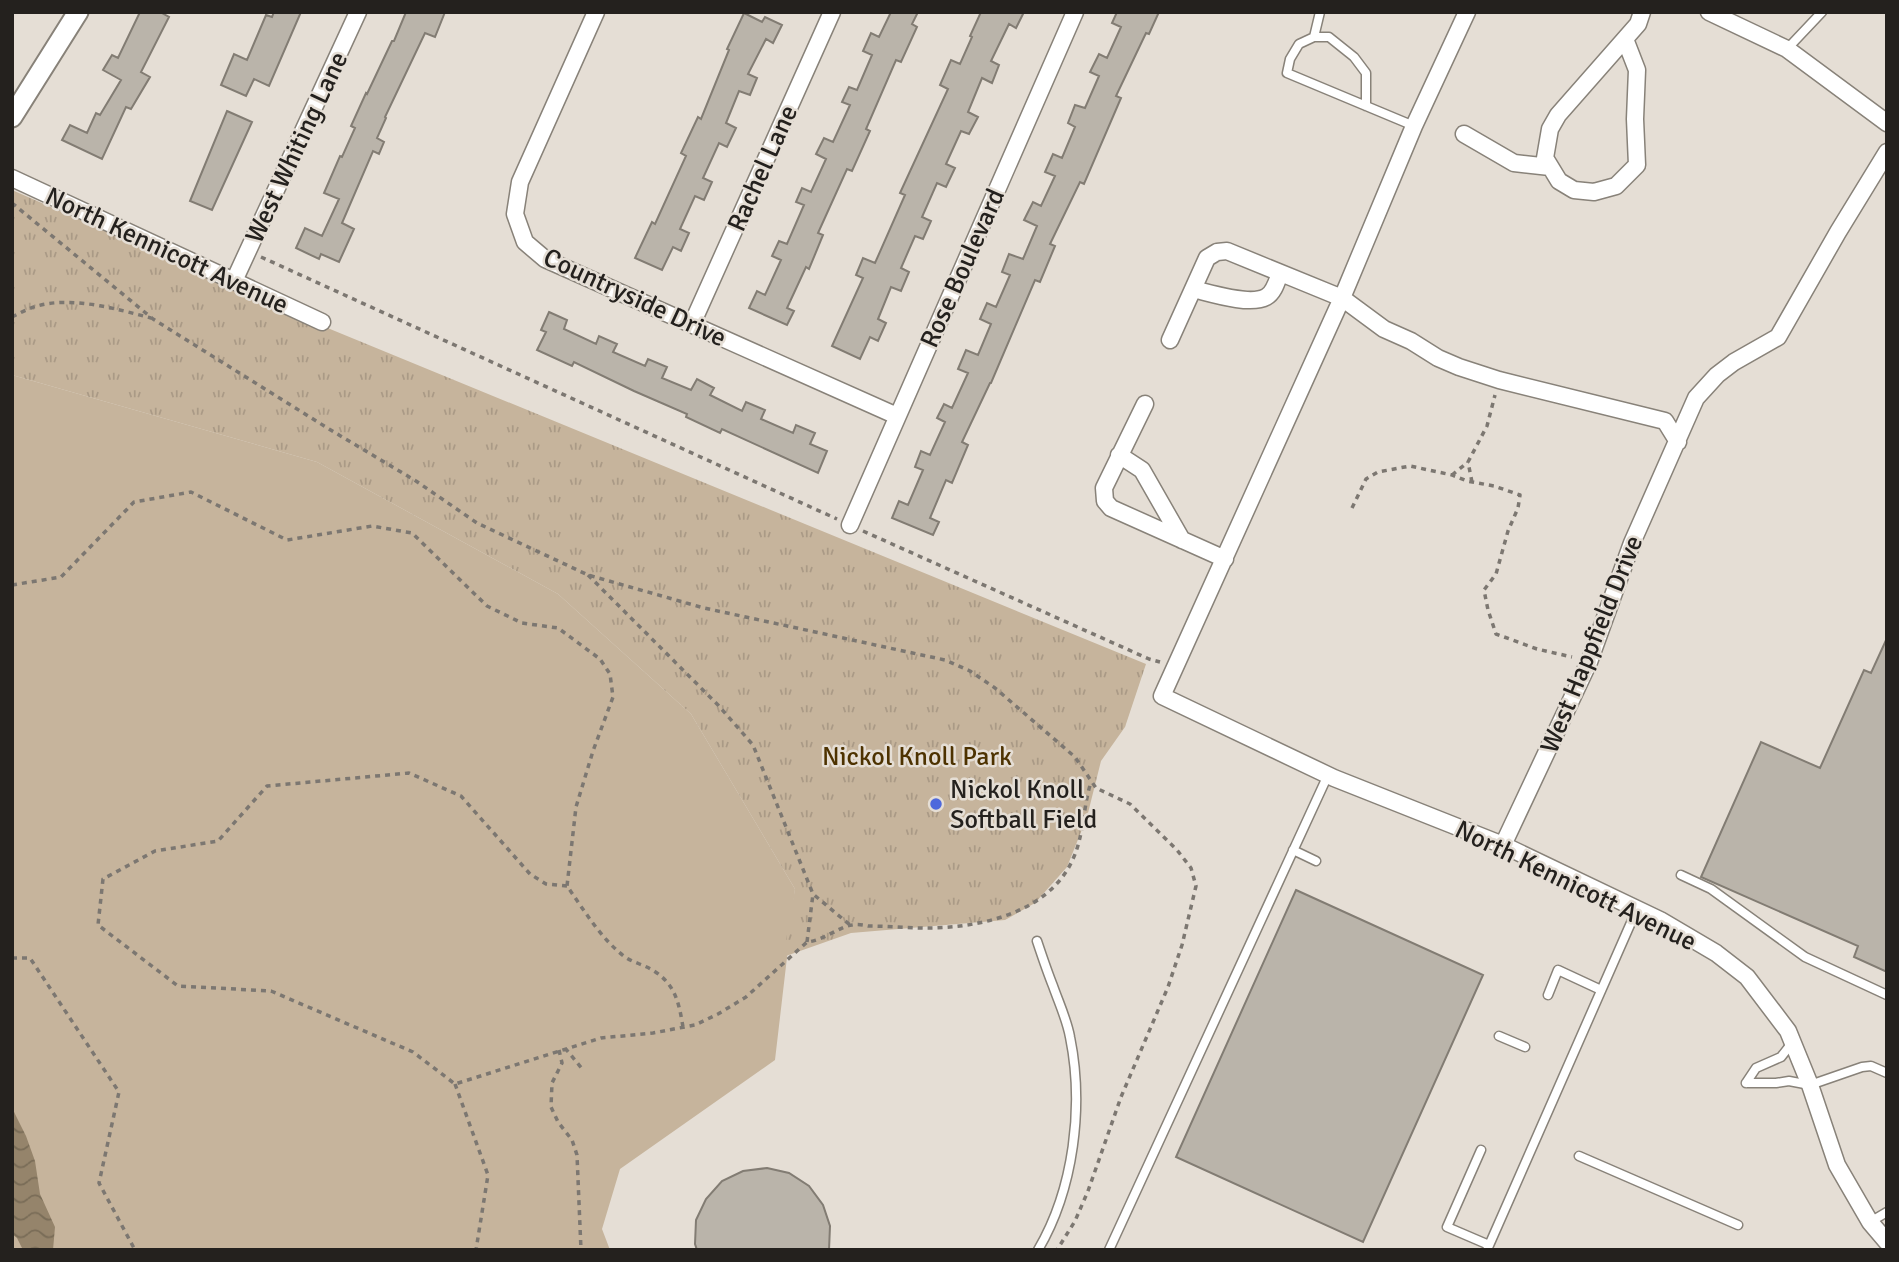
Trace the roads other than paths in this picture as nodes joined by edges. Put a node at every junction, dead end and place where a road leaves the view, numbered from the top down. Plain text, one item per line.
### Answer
1 (78, 12) edge
2 (358, 12) edge
3 (596, 12) edge
4 (832, 12) edge
5 (1075, 12) edge
6 (1320, 12) edge
7 (1467, 12) edge
8 (1642, 12) edge
9 (1709, 12) edge
10 (1822, 12) edge
11 (1314, 37) junction
12 (1625, 39) junction
13 (1787, 49) junction
14 (1366, 106) junction
15 (12, 117) edge
16 (1887, 123) edge
17 (1414, 127) junction
18 (1464, 134) dead end
19 (1887, 152) edge
20 (1550, 167) junction
21 (12, 178) edge
22 (1280, 273) junction
23 (234, 281) junction
24 (1194, 289) junction
25 (1342, 298) junction
26 (322, 322) dead end
27 (692, 324) junction
28 (1170, 341) dead end
29 (1144, 404) dead end
30 (897, 416) junction
31 (1678, 442) junction
32 (1119, 455) junction
33 (850, 525) road end
34 (1182, 540) junction
35 (1225, 559) junction
36 (1328, 775) junction
37 (1503, 845) junction
38 (1293, 850) junction
39 (1316, 861) dead end
40 (1681, 875) dead end
41 (1637, 909) junction
42 (1037, 940) dead end
43 (1601, 990) junction
44 (1548, 995) dead end
45 (1887, 995) edge
46 (1499, 1036) dead end
47 (1792, 1043) junction
48 (1525, 1047) dead end
49 (1887, 1073) edge
50 (1810, 1085) junction
51 (1481, 1150) dead end
52 (1578, 1157) dead end
53 (1887, 1212) edge
54 (1870, 1222) junction
55 (1738, 1225) dead end
56 (1887, 1242) edge
57 (1488, 1247) edge
58 (1038, 1250) edge
59 (1109, 1250) edge

1 - 15 street
2 - 23 street, West Whiting Lane
3 - 27 street, Countryside Drive
4 - 27 street, Rachel Lane
5 - 30 street, Rose Boulevard
6 - 11 lane
7 - 17 street
8 - 12 street
9 - 13 street
10 - 13 lane
11 - 14 lane
11 - 14 lane
12 - 20 street
12 - 20 street
13 - 16 street
14 - 17 lane
17 - 25 street
18 - 20 street
19 - 31 street, West Happfield Drive
21 - 23 street, North Kennicott Avenue
22 - 24 street
22 - 24 street
22 - 25 street
23 - 26 street, North Kennicott Avenue
24 - 28 street
25 - 31 street
25 - 35 street
27 - 30 street, Countryside Drive
29 - 32 street
30 - 33 street, Rose Boulevard
31 - 37 street, West Happfield Drive
32 - 34 street
32 - 34 street
34 - 35 street
35 - 36 street, North Kennicott Avenue
36 - 37 street, North Kennicott Avenue
36 - 38 lane
37 - 41 street, North Kennicott Avenue
38 - 39 lane
38 - 59 lane
40 - 45 lane
41 - 43 lane
41 - 47 street, North Kennicott Avenue
42 - 58 lane
43 - 44 lane
43 - 57 lane
46 - 48 lane
47 - 50 street, North Kennicott Avenue
47 - 50 lane
49 - 50 lane
50 - 54 street, North Kennicott Avenue
51 - 57 lane
52 - 55 lane
53 - 54 lane
54 - 56 street, North Kennicott Avenue

